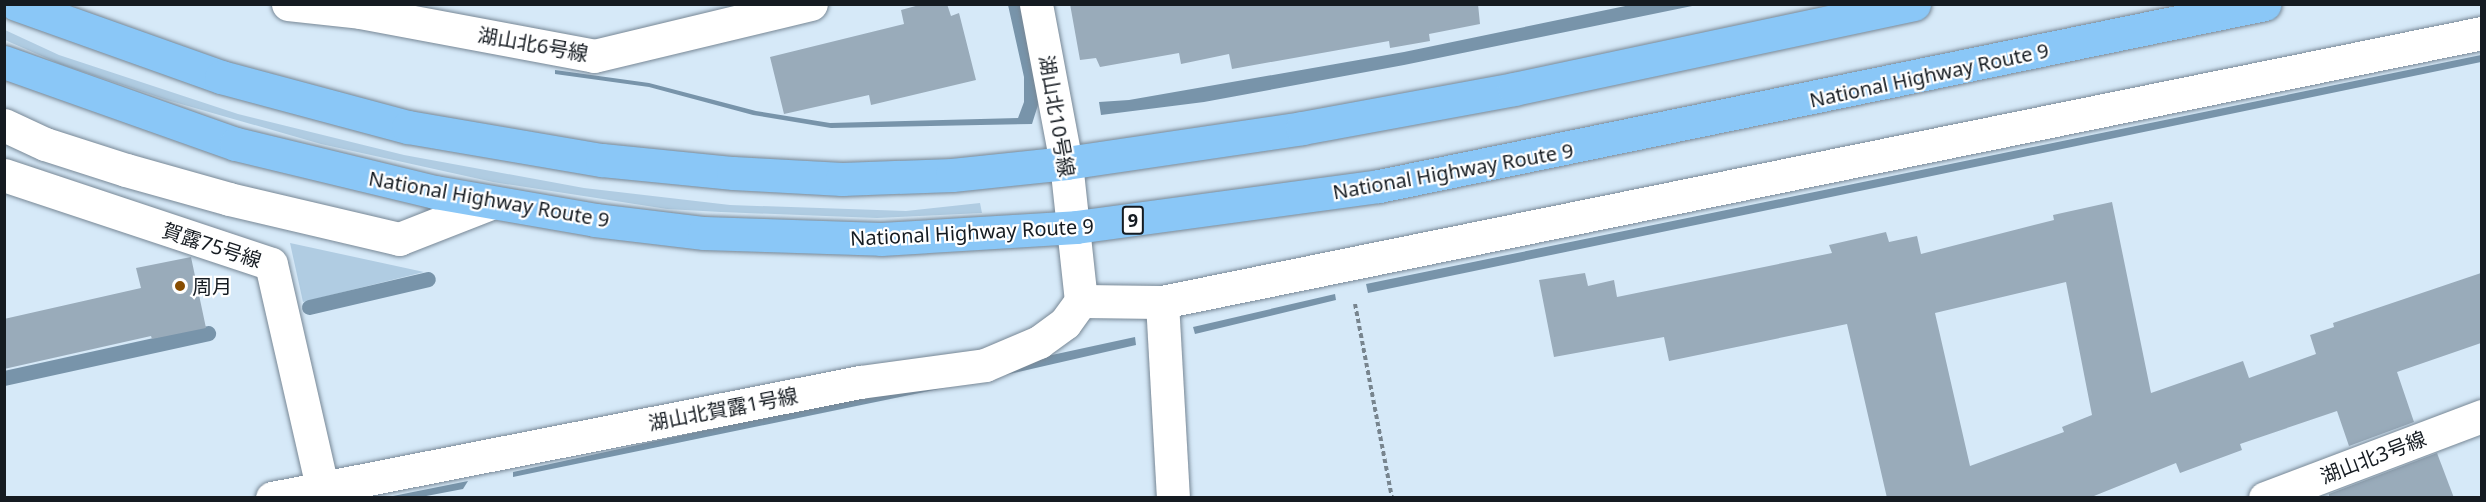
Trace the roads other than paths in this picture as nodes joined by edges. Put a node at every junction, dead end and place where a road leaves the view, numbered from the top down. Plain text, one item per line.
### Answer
1 (16, 4) edge
2 (288, 4) edge
3 (811, 4) edge
4 (1036, 4) edge
5 (1914, 4) edge
6 (2265, 4) edge
7 (2481, 33) edge
8 (4, 62) edge
9 (4, 125) edge
10 (45, 144) junction
11 (1066, 163) junction
12 (8, 180) edge
13 (229, 200) junction
14 (490, 203) junction
15 (1076, 227) junction
16 (207, 243) junction
17 (1081, 302) junction
18 (1162, 302) junction
19 (2481, 416) edge
20 (322, 488) junction
21 (273, 498) edge
22 (1173, 498) edge
23 (2265, 498) edge

1 - 11 highway
2 - 3 street, 湖山北6号線
4 - 11 street, 湖山北10号線
5 - 11 highway
6 - 15 highway, National Highway Route 9 / 9
7 - 18 street
8 - 14 highway, National Highway Route 9 / 9
9 - 10 street
10 - 12 street
10 - 13 street
11 - 15 street, 湖山北10号線
12 - 16 street, 賀露75号線
13 - 14 street
13 - 16 street
14 - 15 highway, National Highway Route 9 / 9
15 - 17 street
16 - 20 street, 賀露75号線
17 - 18 street
17 - 20 street, 湖山北賀露1号線
18 - 22 street
19 - 23 street, 湖山北3号線
20 - 21 street, 湖山北賀露1号線

